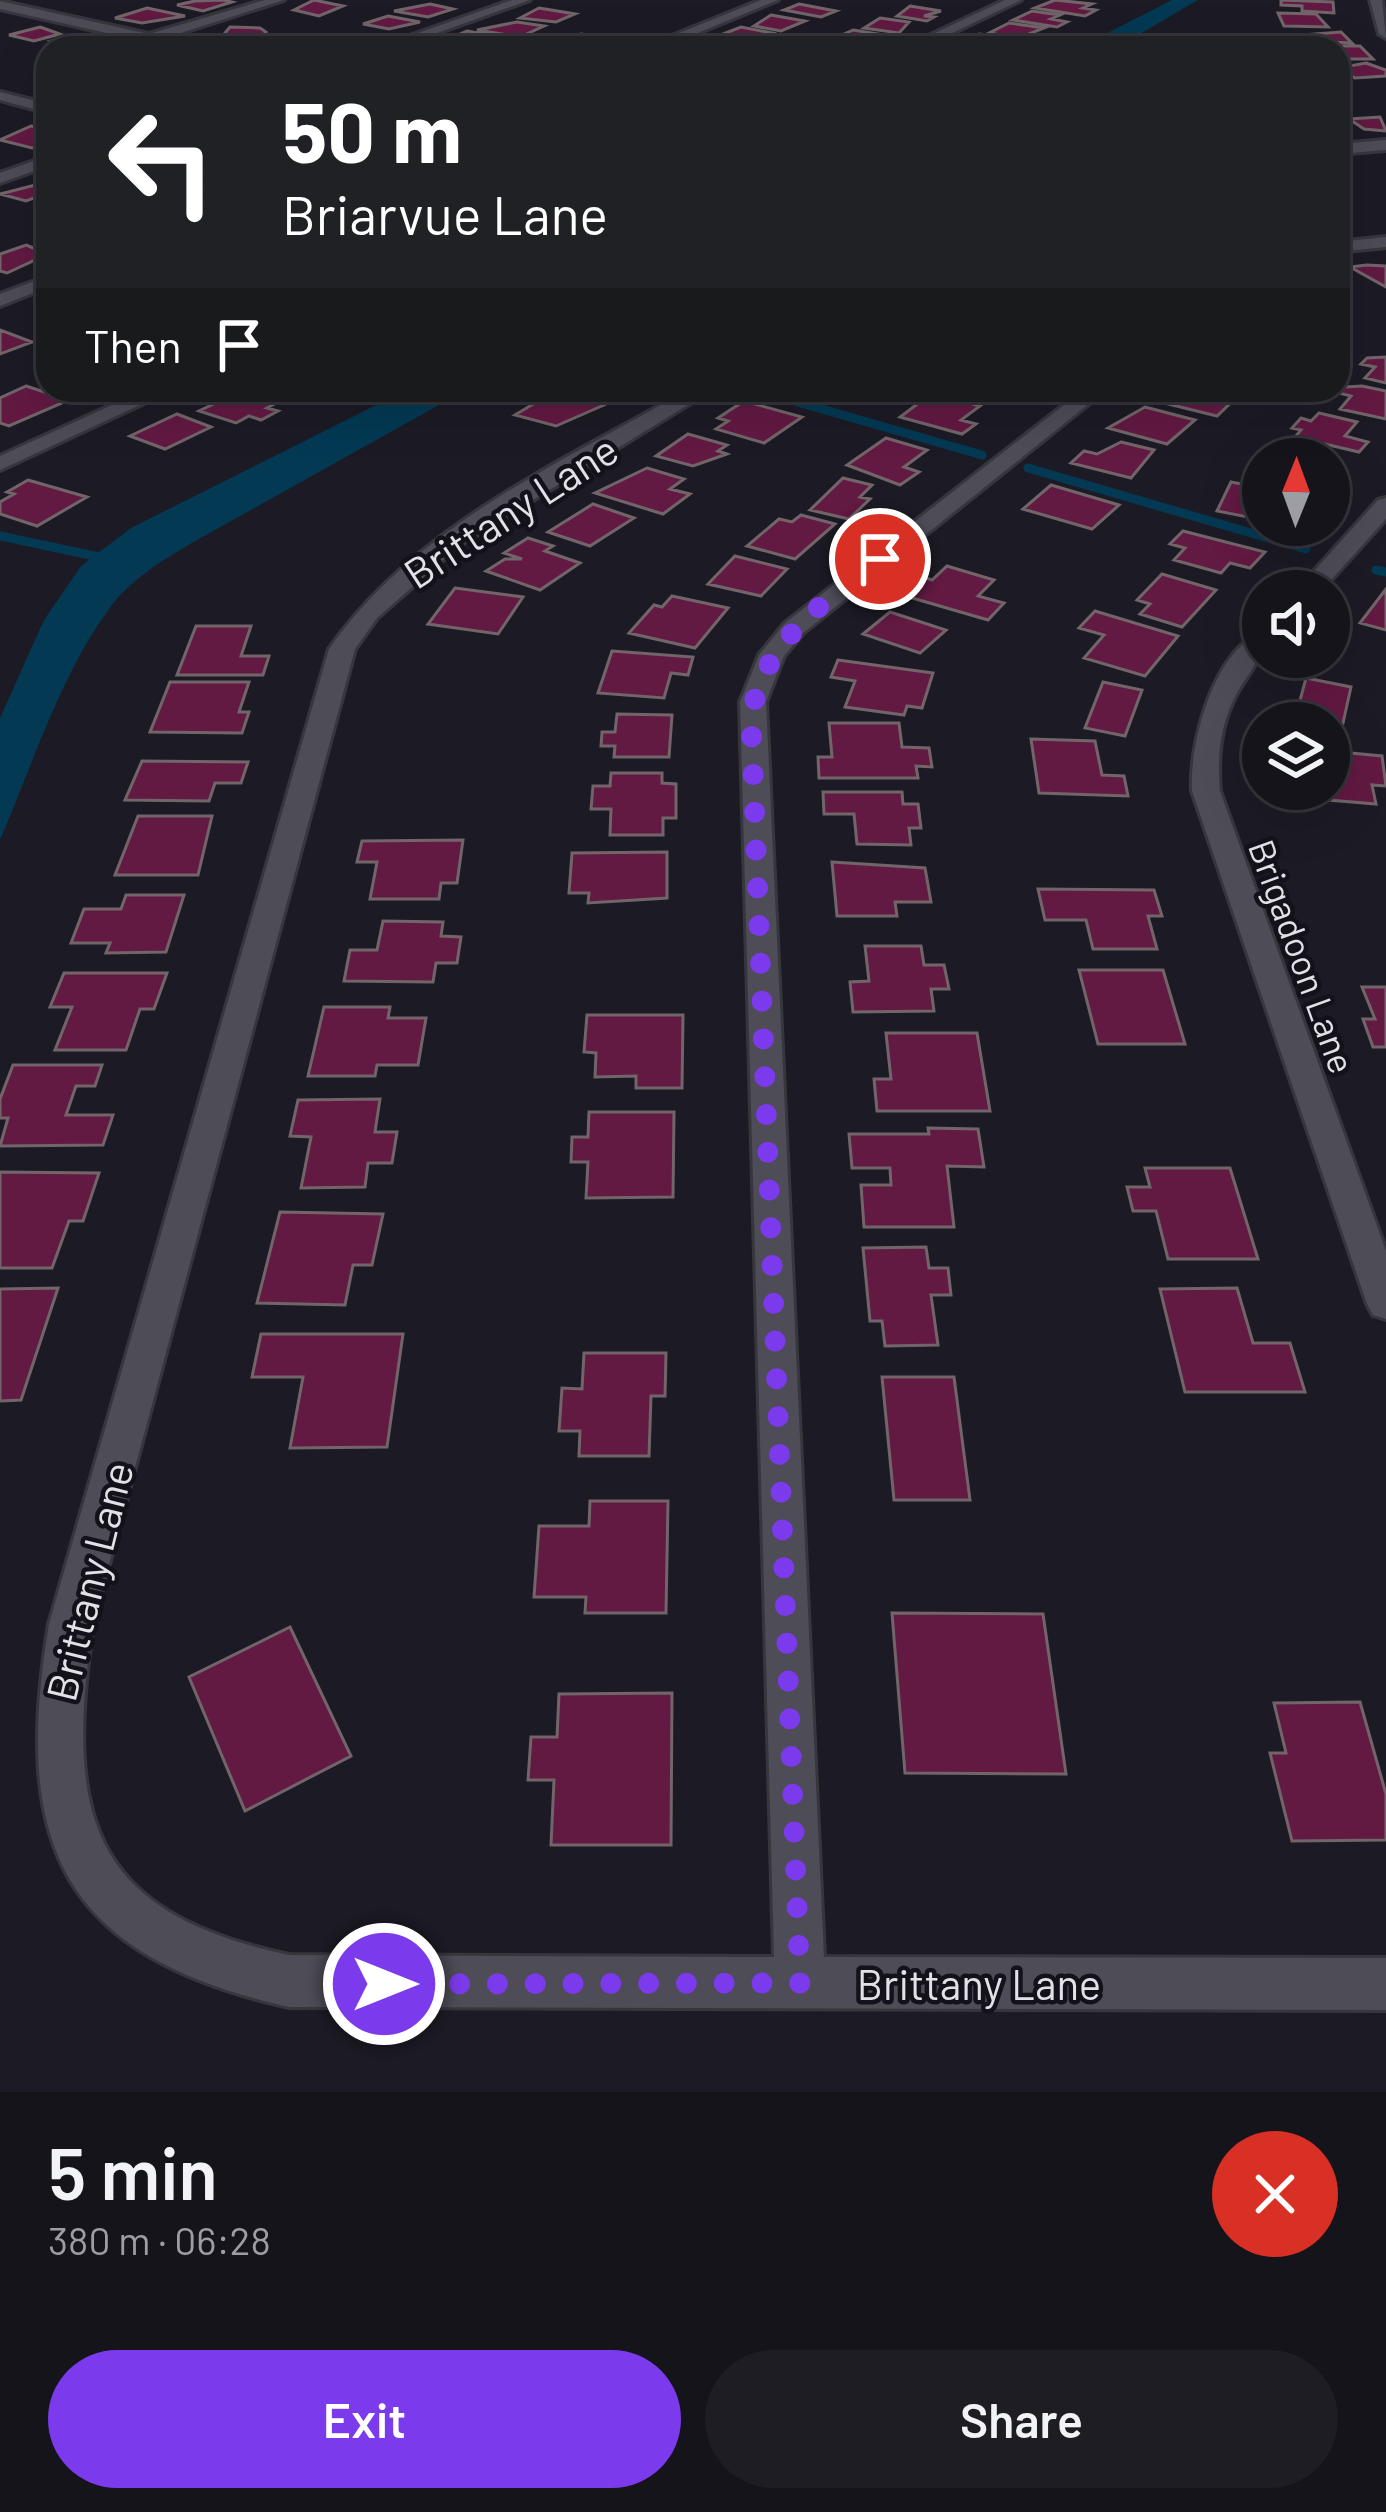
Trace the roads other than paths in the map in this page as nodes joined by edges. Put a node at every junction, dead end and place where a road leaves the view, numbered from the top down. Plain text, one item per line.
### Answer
1 (33, 0) edge
2 (278, 0) edge
3 (524, 0) edge
4 (772, 0) edge
5 (1015, 0) edge
6 (1376, 0) edge
7 (4, 6) edge
8 (1386, 34) edge
9 (140, 36) edge
10 (156, 36) edge
11 (418, 36) edge
12 (680, 36) edge
13 (936, 36) edge
14 (0, 96) edge
15 (36, 106) edge
16 (1386, 145) edge
17 (1350, 147) edge
18 (36, 165) edge
19 (0, 178) edge
20 (1386, 242) edge
21 (1350, 246) edge
22 (36, 286) edge
23 (0, 300) edge
24 (136, 402) edge
25 (682, 402) edge
26 (1081, 402) edge
27 (0, 464) edge
28 (1386, 505) edge
29 (1327, 570) edge
30 (1242, 670) edge
31 (1386, 1304) edge
32 (800, 1983) junction
33 (1386, 1984) edge

1 - 7 street
2 - 10 street
3 - 11 street
4 - 12 street
5 - 13 street
6 - 8 street
7 - 9 street
14 - 15 street
16 - 17 street
18 - 19 street
20 - 21 street
22 - 23 street
24 - 27 street
25 - 32 street, Brittany Lane
26 - 32 street
28 - 29 street
30 - 31 street, Brigadoon Lane
32 - 33 street, Brittany Lane

